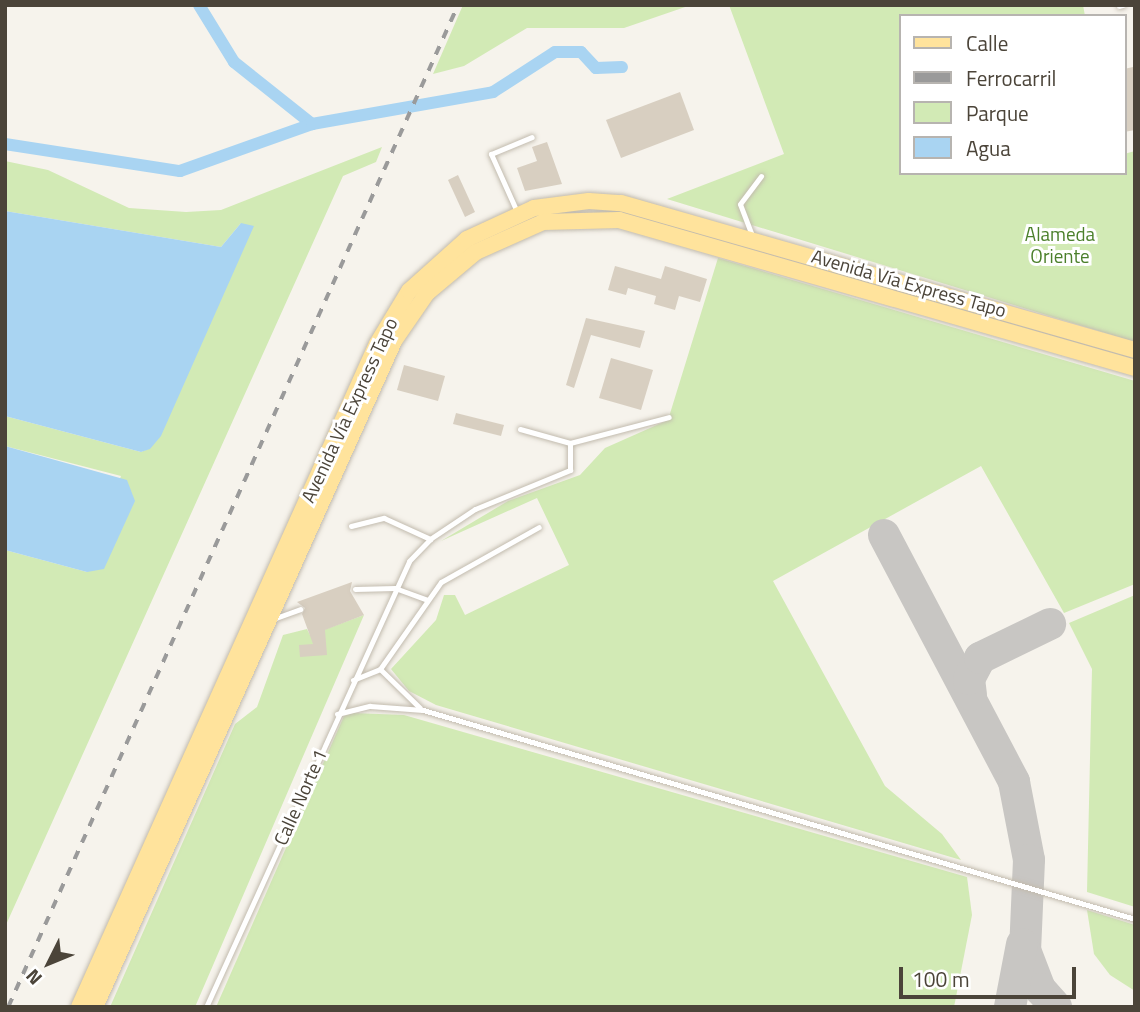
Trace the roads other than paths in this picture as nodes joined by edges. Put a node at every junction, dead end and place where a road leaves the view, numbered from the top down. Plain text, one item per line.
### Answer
1 (532, 137) dead end
2 (761, 176) dead end
3 (518, 214) junction
4 (753, 238) junction
5 (1135, 350) edge
6 (1135, 368) edge
7 (669, 417) dead end
8 (520, 429) dead end
9 (570, 443) junction
10 (352, 526) dead end
11 (539, 527) dead end
12 (430, 539) junction
13 (395, 587) junction
14 (355, 589) dead end
15 (426, 599) junction
16 (300, 609) dead end
17 (271, 620) junction
18 (249, 628) junction
19 (380, 669) junction
20 (353, 680) junction
21 (423, 710) junction
22 (337, 714) junction
23 (1135, 919) edge
24 (79, 1007) edge
25 (95, 1007) edge
26 (206, 1007) edge

1 - 3 lane
2 - 4 lane
3 - 4 main road, Avenida Vía Express Tapo
3 - 18 main road, Avenida Vía Express Tapo
4 - 5 main road, Avenida Vía Express Tapo
6 - 17 main road, Avenida Vía Express Tapo
7 - 9 lane
8 - 9 lane
9 - 12 lane
10 - 12 lane
11 - 15 lane
12 - 13 lane, Calle Norte 1
13 - 14 lane
13 - 15 lane
13 - 20 lane, Calle Norte 1
15 - 19 lane
16 - 17 lane
17 - 18 lane
17 - 25 main road, Avenida Vía Express Tapo
18 - 24 main road, Avenida Vía Express Tapo
19 - 20 lane
19 - 21 lane
20 - 22 lane, Calle Norte 1
21 - 22 lane
21 - 23 lane
22 - 26 lane, Calle Norte 1

